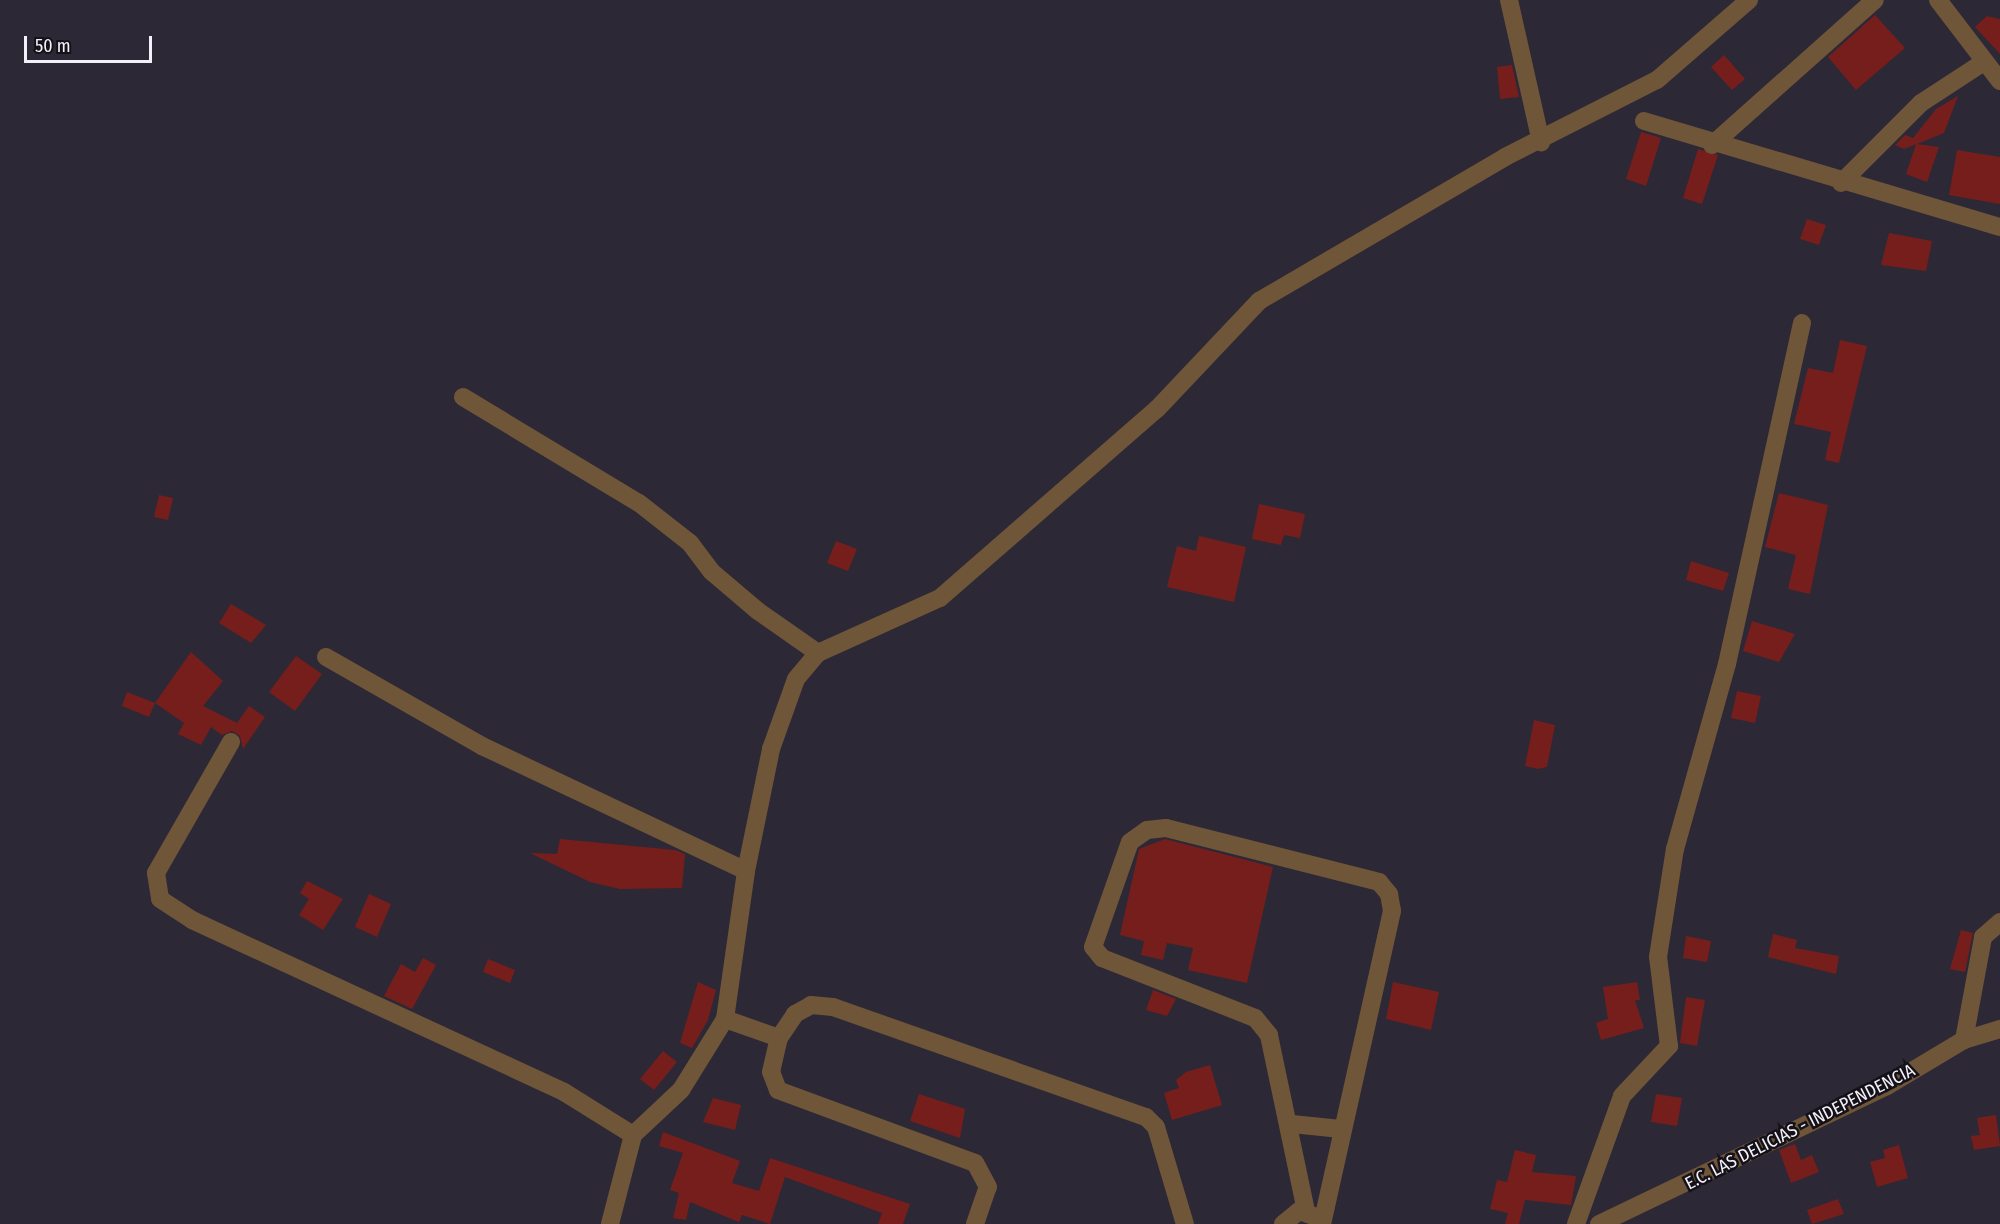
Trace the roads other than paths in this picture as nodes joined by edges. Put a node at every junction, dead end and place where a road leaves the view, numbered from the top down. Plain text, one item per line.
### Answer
1 (1509, 0) edge
2 (1749, 0) edge
3 (1875, 0) edge
4 (1938, 0) edge
5 (1984, 62) junction
6 (2000, 81) edge
7 (1644, 121) dead end
8 (1541, 142) junction
9 (1712, 145) junction
10 (1841, 183) junction
11 (2000, 227) edge
12 (1802, 323) dead end
13 (463, 398) dead end
14 (818, 653) junction
15 (326, 657) dead end
16 (231, 742) dead end
17 (746, 871) junction
18 (2000, 922) edge
19 (725, 1019) junction
20 (2000, 1029) edge
21 (779, 1038) junction
22 (1964, 1040) junction
23 (1292, 1124) junction
24 (1341, 1128) junction
25 (633, 1135) junction
26 (1306, 1211) junction
27 (610, 1224) edge
28 (975, 1224) edge
29 (1185, 1224) edge
30 (1283, 1224) edge
31 (1321, 1224) edge
32 (1576, 1224) edge
33 (1599, 1224) edge

1 - 8 street
2 - 8 street
3 - 9 street
4 - 5 street
5 - 6 street
5 - 10 street
7 - 9 street
8 - 14 street
9 - 10 street
10 - 11 street
12 - 32 street
13 - 14 street
14 - 17 street
15 - 17 street
16 - 25 street
17 - 19 street
18 - 22 street
19 - 21 street
19 - 25 street
20 - 22 street, E.C. LAS DELICIAS - INDEPENDENCIA
21 - 28 street
21 - 29 street
22 - 33 street, E.C. LAS DELICIAS - INDEPENDENCIA
23 - 24 street
23 - 24 street
23 - 26 street
24 - 31 street
25 - 27 street
26 - 30 street
26 - 31 street

